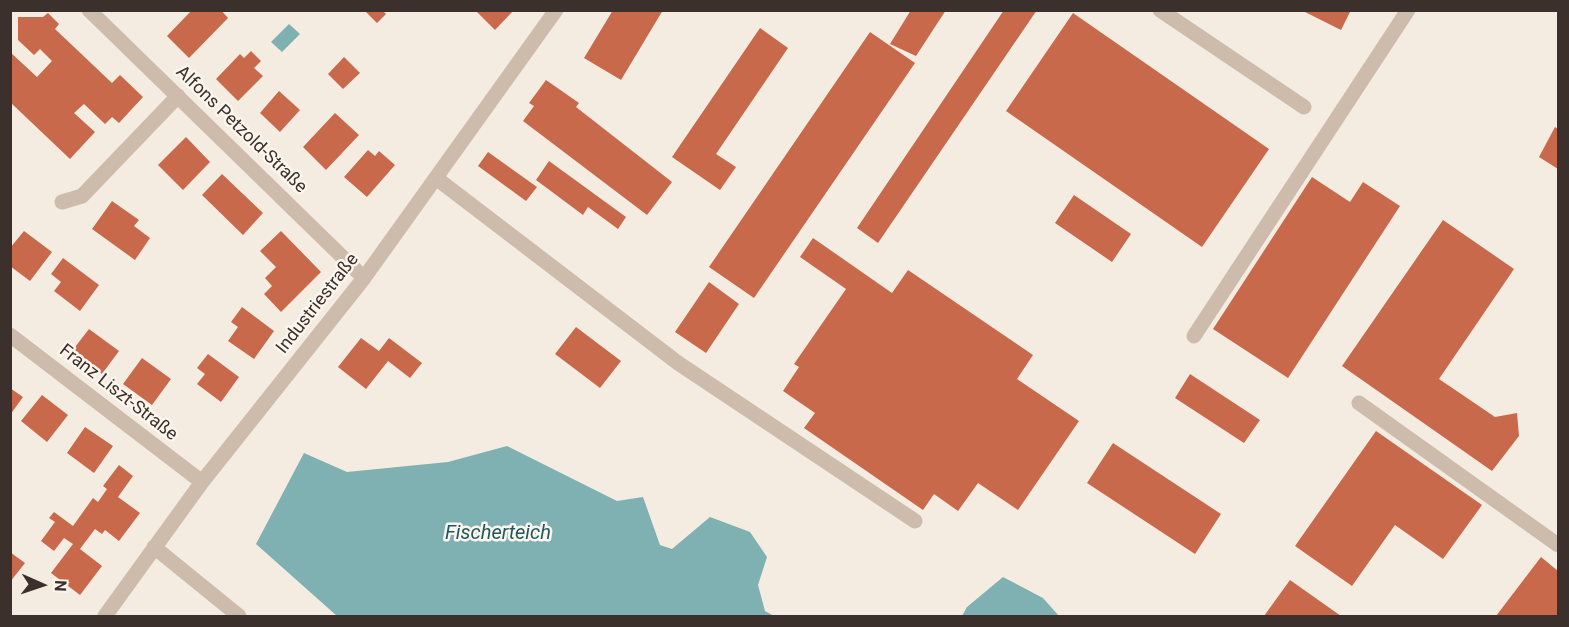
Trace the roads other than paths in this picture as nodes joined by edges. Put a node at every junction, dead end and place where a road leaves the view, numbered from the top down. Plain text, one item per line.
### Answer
1 (89, 10) edge
2 (556, 10) edge
3 (1160, 10) edge
4 (1408, 10) edge
5 (178, 96) junction
6 (1304, 107) dead end
7 (436, 178) junction
8 (62, 202) dead end
9 (364, 278) junction
10 (10, 335) edge
11 (1194, 336) dead end
12 (1359, 403) dead end
13 (202, 482) junction
14 (915, 521) dead end
15 (1558, 545) edge
16 (154, 548) junction
17 (105, 616) edge
18 (239, 616) edge

1 - 5 street, Alfons Petzold-Straße
2 - 7 street, Industriestraße
3 - 6 street
4 - 11 street
5 - 8 street
5 - 9 street, Alfons Petzold-Straße
7 - 9 street, Industriestraße
7 - 14 street
9 - 13 street, Industriestraße
10 - 13 street, Franz Liszt-Straße
12 - 15 street
13 - 16 street, Industriestraße
16 - 17 street, Industriestraße
16 - 18 street

